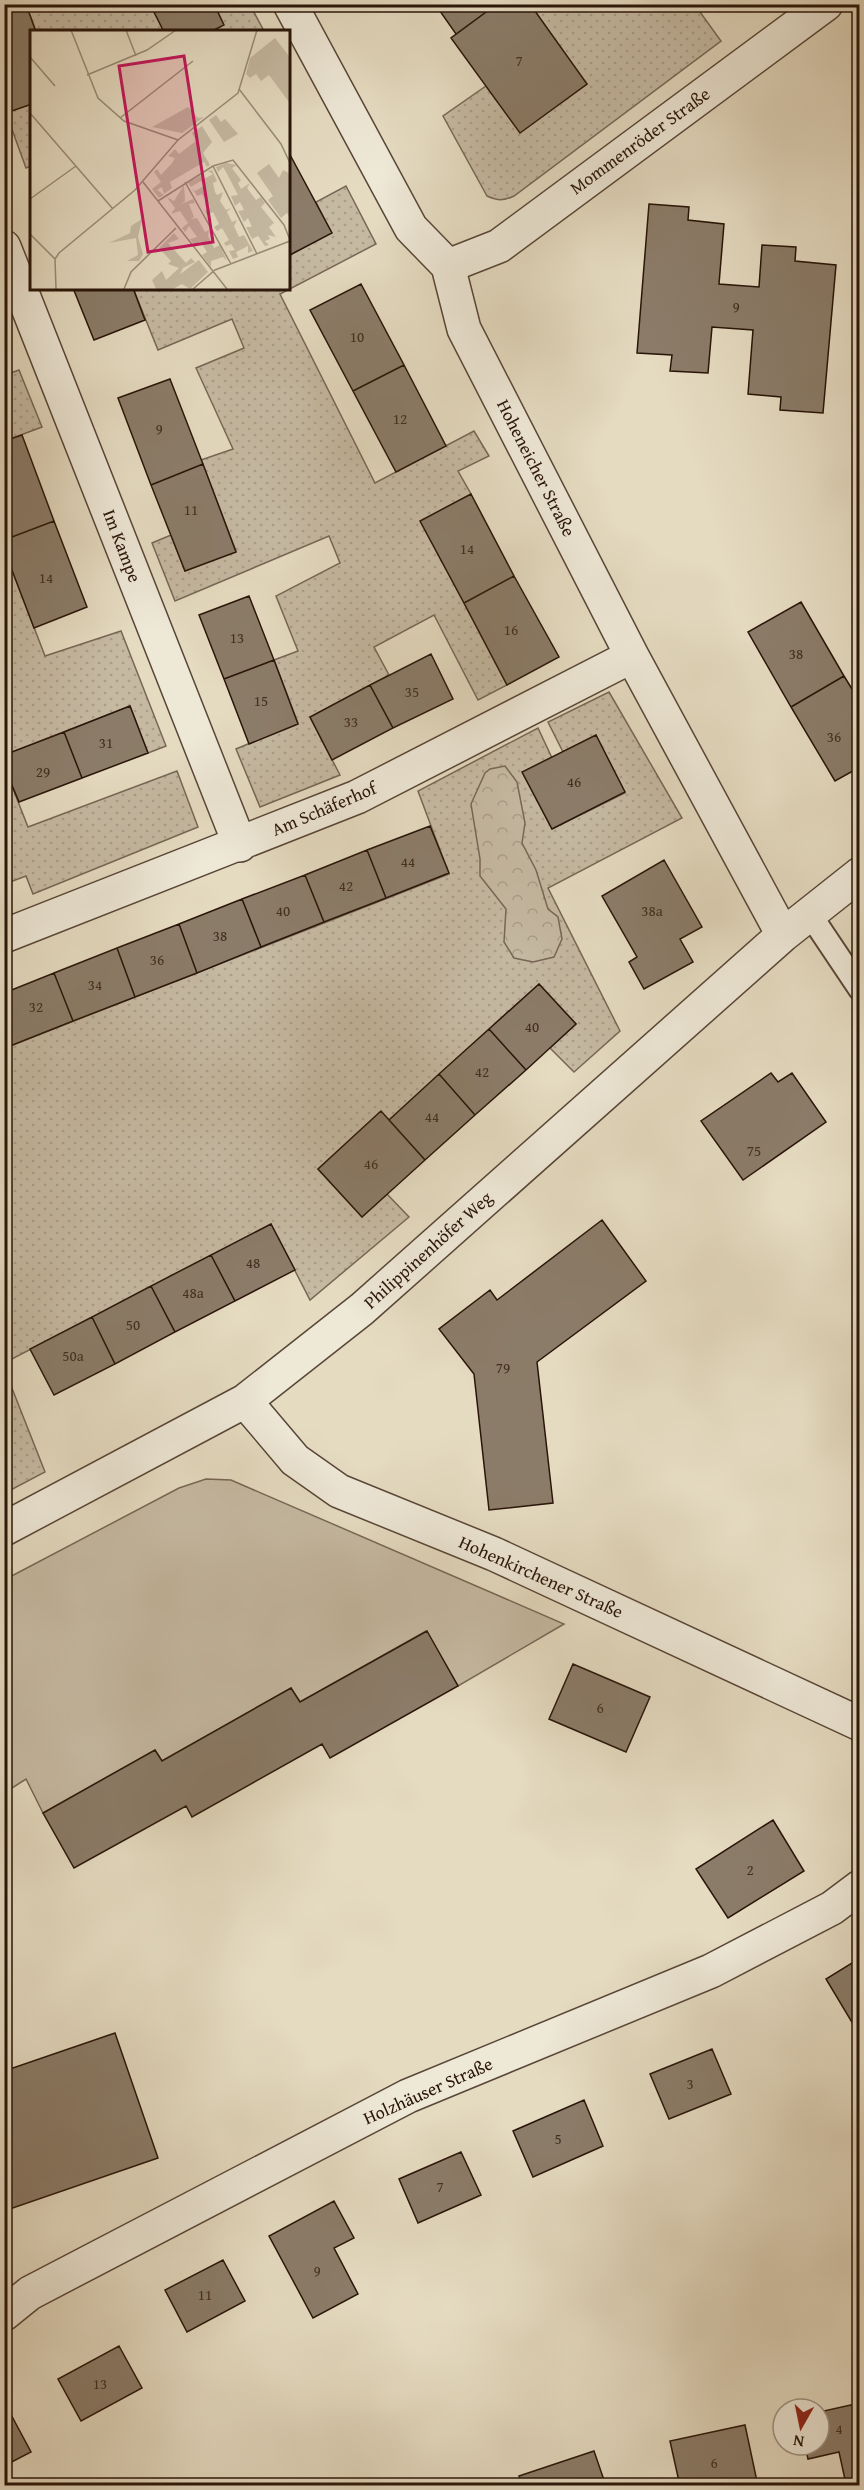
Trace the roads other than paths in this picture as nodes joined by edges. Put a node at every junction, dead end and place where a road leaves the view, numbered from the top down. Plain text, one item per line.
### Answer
1 (290, 4) edge
2 (826, 4) edge
3 (4, 247) edge
4 (448, 266) junction
5 (632, 656) junction
6 (240, 845) junction
7 (860, 874) edge
8 (809, 913) junction
9 (783, 935) junction
10 (4, 936) edge
11 (860, 989) edge
12 (245, 1401) junction
13 (4, 1529) edge
14 (860, 1724) edge
15 (860, 1887) edge
16 (4, 2314) edge

1 - 4 street, Hoheneicher Straße
2 - 4 street, Mommenröder Straße
3 - 6 street, Im Kampe
4 - 5 street, Hoheneicher Straße
5 - 6 street, Am Schäferhof
5 - 9 street, Hoheneicher Straße
6 - 10 street, Am Schäferhof
7 - 8 street, Philippinenhöfer Weg
8 - 9 street, Philippinenhöfer Weg
8 - 11 lane
9 - 12 street, Philippinenhöfer Weg
12 - 13 street, Philippinenhöfer Weg
12 - 14 street, Hohenkirchener Straße
15 - 16 street, Holzhäuser Straße

